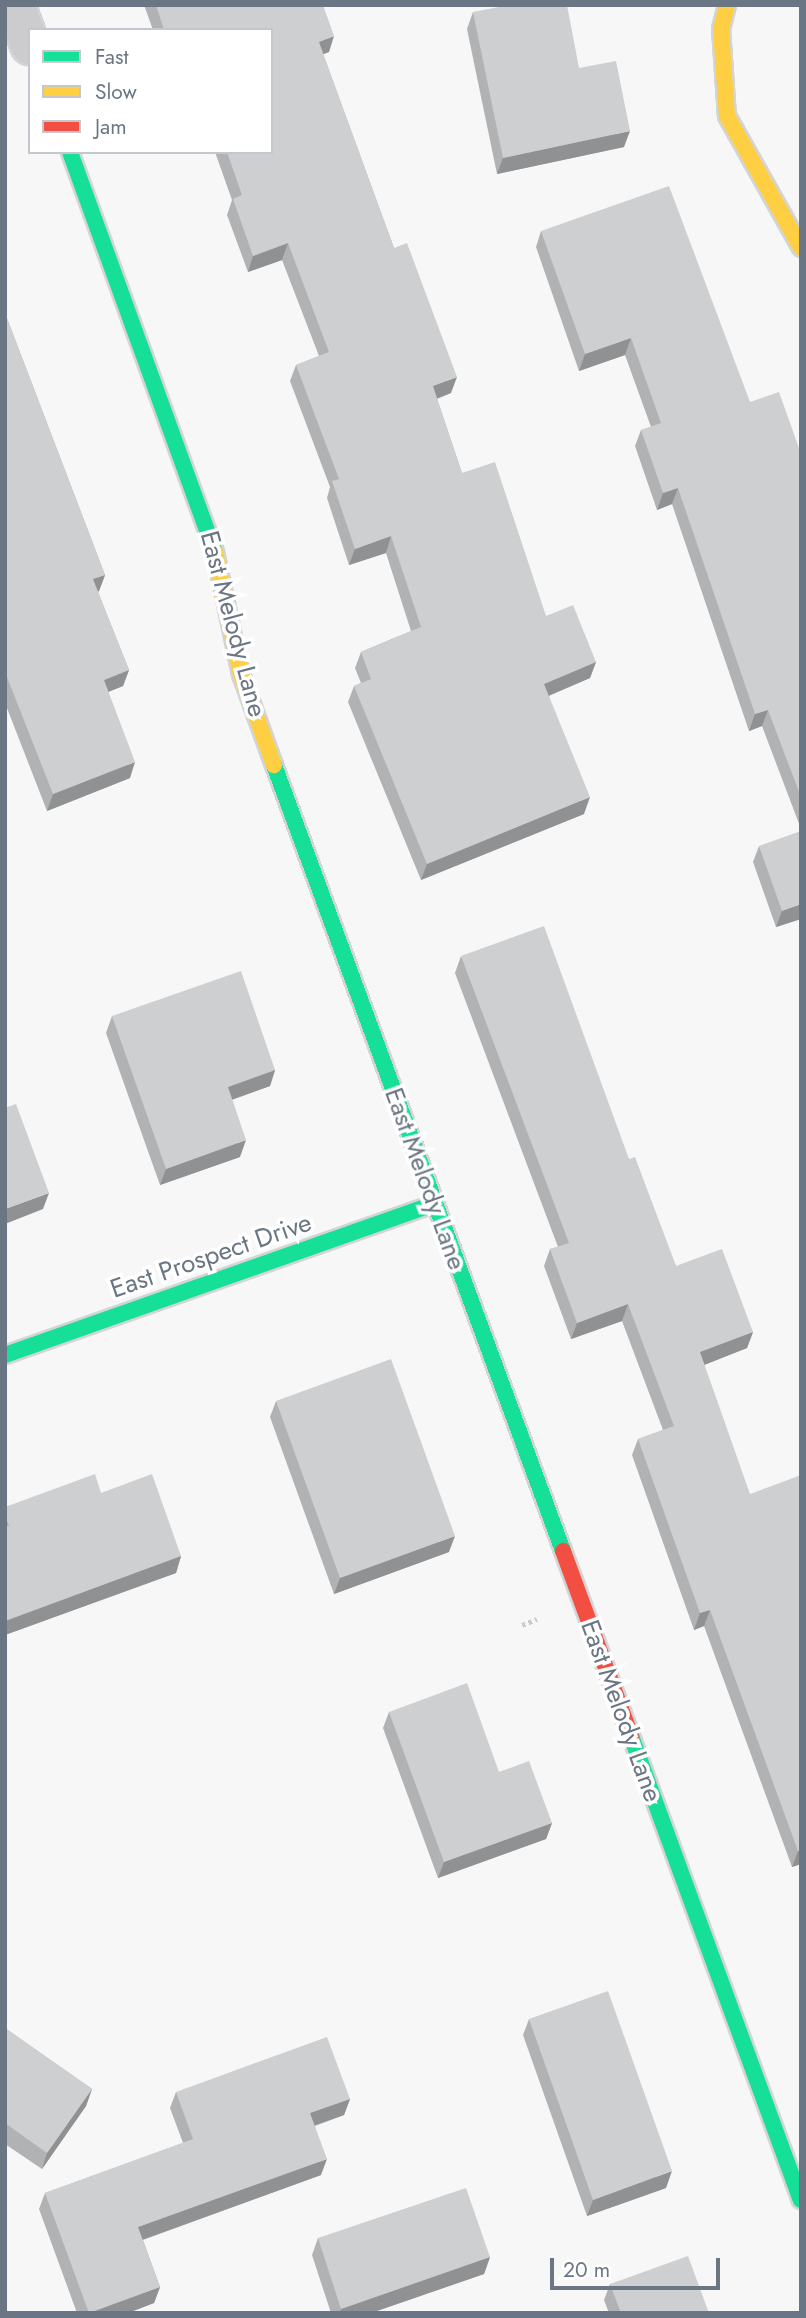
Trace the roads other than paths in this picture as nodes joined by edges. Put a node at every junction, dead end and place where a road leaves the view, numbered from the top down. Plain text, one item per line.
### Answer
1 (15, 5) edge
2 (727, 5) edge
3 (28, 40) edge
4 (70, 154) edge
5 (801, 248) edge
6 (433, 1204) junction
7 (5, 1355) edge
8 (801, 2200) edge

1 - 3 street
2 - 5 street
4 - 6 street, East Melody Lane
6 - 7 street, East Prospect Drive
6 - 8 street, East Melody Lane

